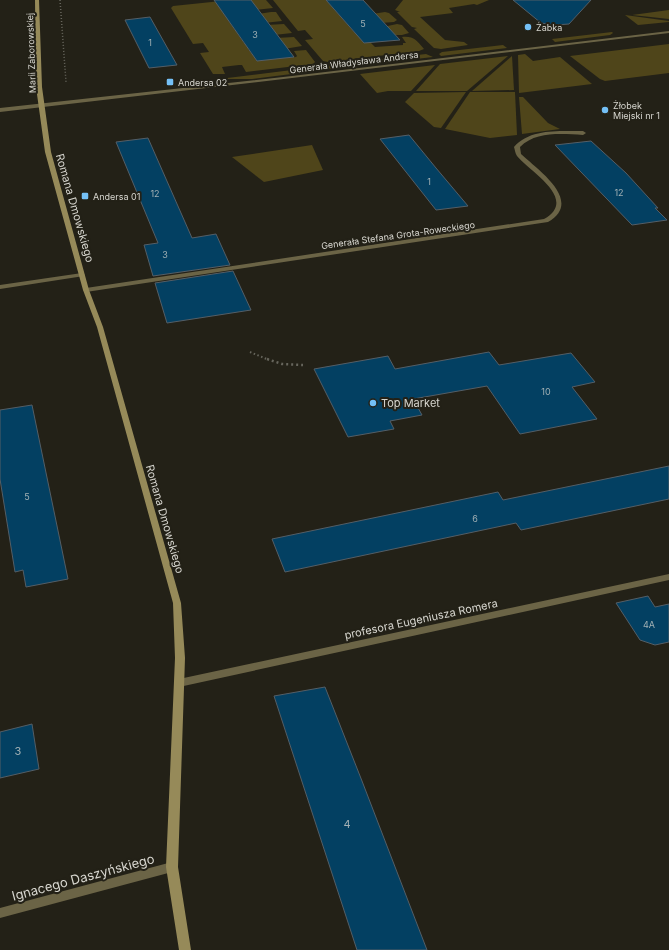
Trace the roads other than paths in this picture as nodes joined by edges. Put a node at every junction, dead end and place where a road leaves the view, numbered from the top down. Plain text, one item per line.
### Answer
1 (37, 0) edge
2 (669, 32) edge
3 (41, 105) junction
4 (0, 110) edge
5 (583, 134) dead end
6 (82, 275) junction
7 (0, 287) edge
8 (86, 290) junction
9 (669, 577) edge
10 (179, 683) junction
11 (172, 867) junction
12 (0, 913) edge
13 (185, 950) edge

1 - 3 street, Marii Zaborowskiej
2 - 3 street, Generała Władysława Andersa
3 - 4 street, Generała Władysława Andersa
3 - 6 street, Romana Dmowskiego
5 - 8 street, Generała Stefana Grota-Roweckiego
6 - 7 street
6 - 8 street, Romana Dmowskiego
8 - 10 street, Romana Dmowskiego
9 - 10 street, profesora Eugeniusza Romera
10 - 11 street, Romana Dmowskiego
11 - 12 street, Ignacego Daszyńskiego
11 - 13 street, Romana Dmowskiego

